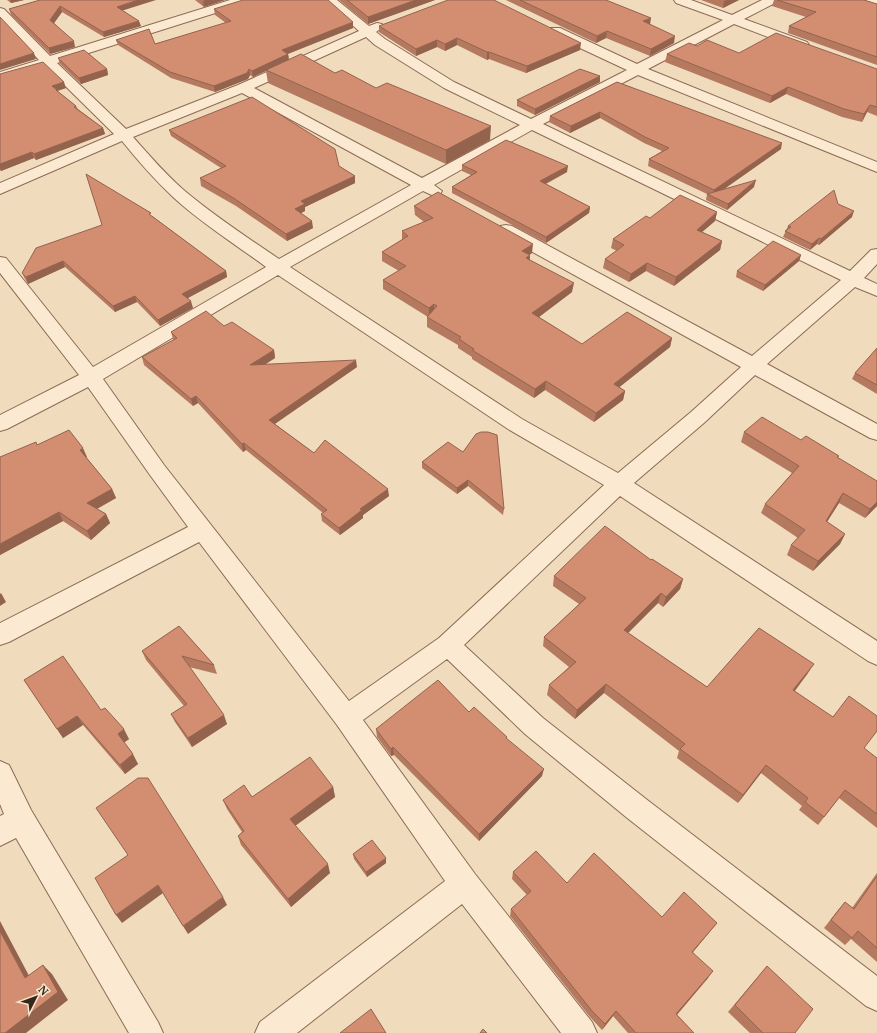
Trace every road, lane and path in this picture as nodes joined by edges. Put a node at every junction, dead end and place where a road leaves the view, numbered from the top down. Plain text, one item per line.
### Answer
1 (243, 0) edge
2 (330, 0) edge
3 (680, 0) edge
4 (771, 0) edge
5 (867, 0) edge
6 (877, 3) edge
7 (5, 10) edge
8 (734, 20) junction
9 (387, 24) edge
10 (541, 25) edge
11 (366, 31) junction
12 (813, 49) edge
13 (48, 60) junction
14 (638, 70) junction
15 (0, 76) edge
16 (243, 88) junction
17 (531, 125) junction
18 (124, 135) junction
19 (877, 167) edge
20 (424, 185) junction
21 (0, 189) edge
22 (451, 200) edge
23 (492, 223) edge
24 (877, 254) edge
25 (0, 262) edge
26 (278, 267) junction
27 (852, 280) junction
28 (877, 291) edge
29 (754, 366) junction
30 (92, 377) junction
31 (0, 424) edge
32 (877, 433) edge
33 (619, 484) junction
34 (203, 530) junction
35 (0, 635) edge
36 (448, 646) junction
37 (877, 654) edge
38 (346, 717) junction
39 (0, 774) edge
40 (11, 826) edge
41 (464, 884) junction
42 (877, 996) edge
43 (147, 1033) edge
44 (271, 1033) edge
45 (581, 1033) edge

1 - 13 street
2 - 11 street
3 - 8 street
4 - 8 street
5 - 6 street
7 - 13 street
8 - 12 street
8 - 14 street
9 - 11 street
10 - 14 street
11 - 16 street
11 - 17 street
13 - 15 street
13 - 18 street
14 - 17 street
14 - 19 street
16 - 18 street
16 - 20 street
17 - 20 street
17 - 27 street
18 - 21 street
18 - 26 street
20 - 22 street
20 - 26 street
23 - 29 street
24 - 27 street
25 - 30 street
26 - 30 street
26 - 33 street
27 - 28 street
27 - 29 street
29 - 32 street
29 - 33 street
30 - 31 street
30 - 34 street
33 - 36 street
33 - 37 street
34 - 35 street
34 - 38 street
36 - 38 street
36 - 42 street
38 - 41 street
39 - 40 street
40 - 43 street
41 - 44 street
41 - 45 street

